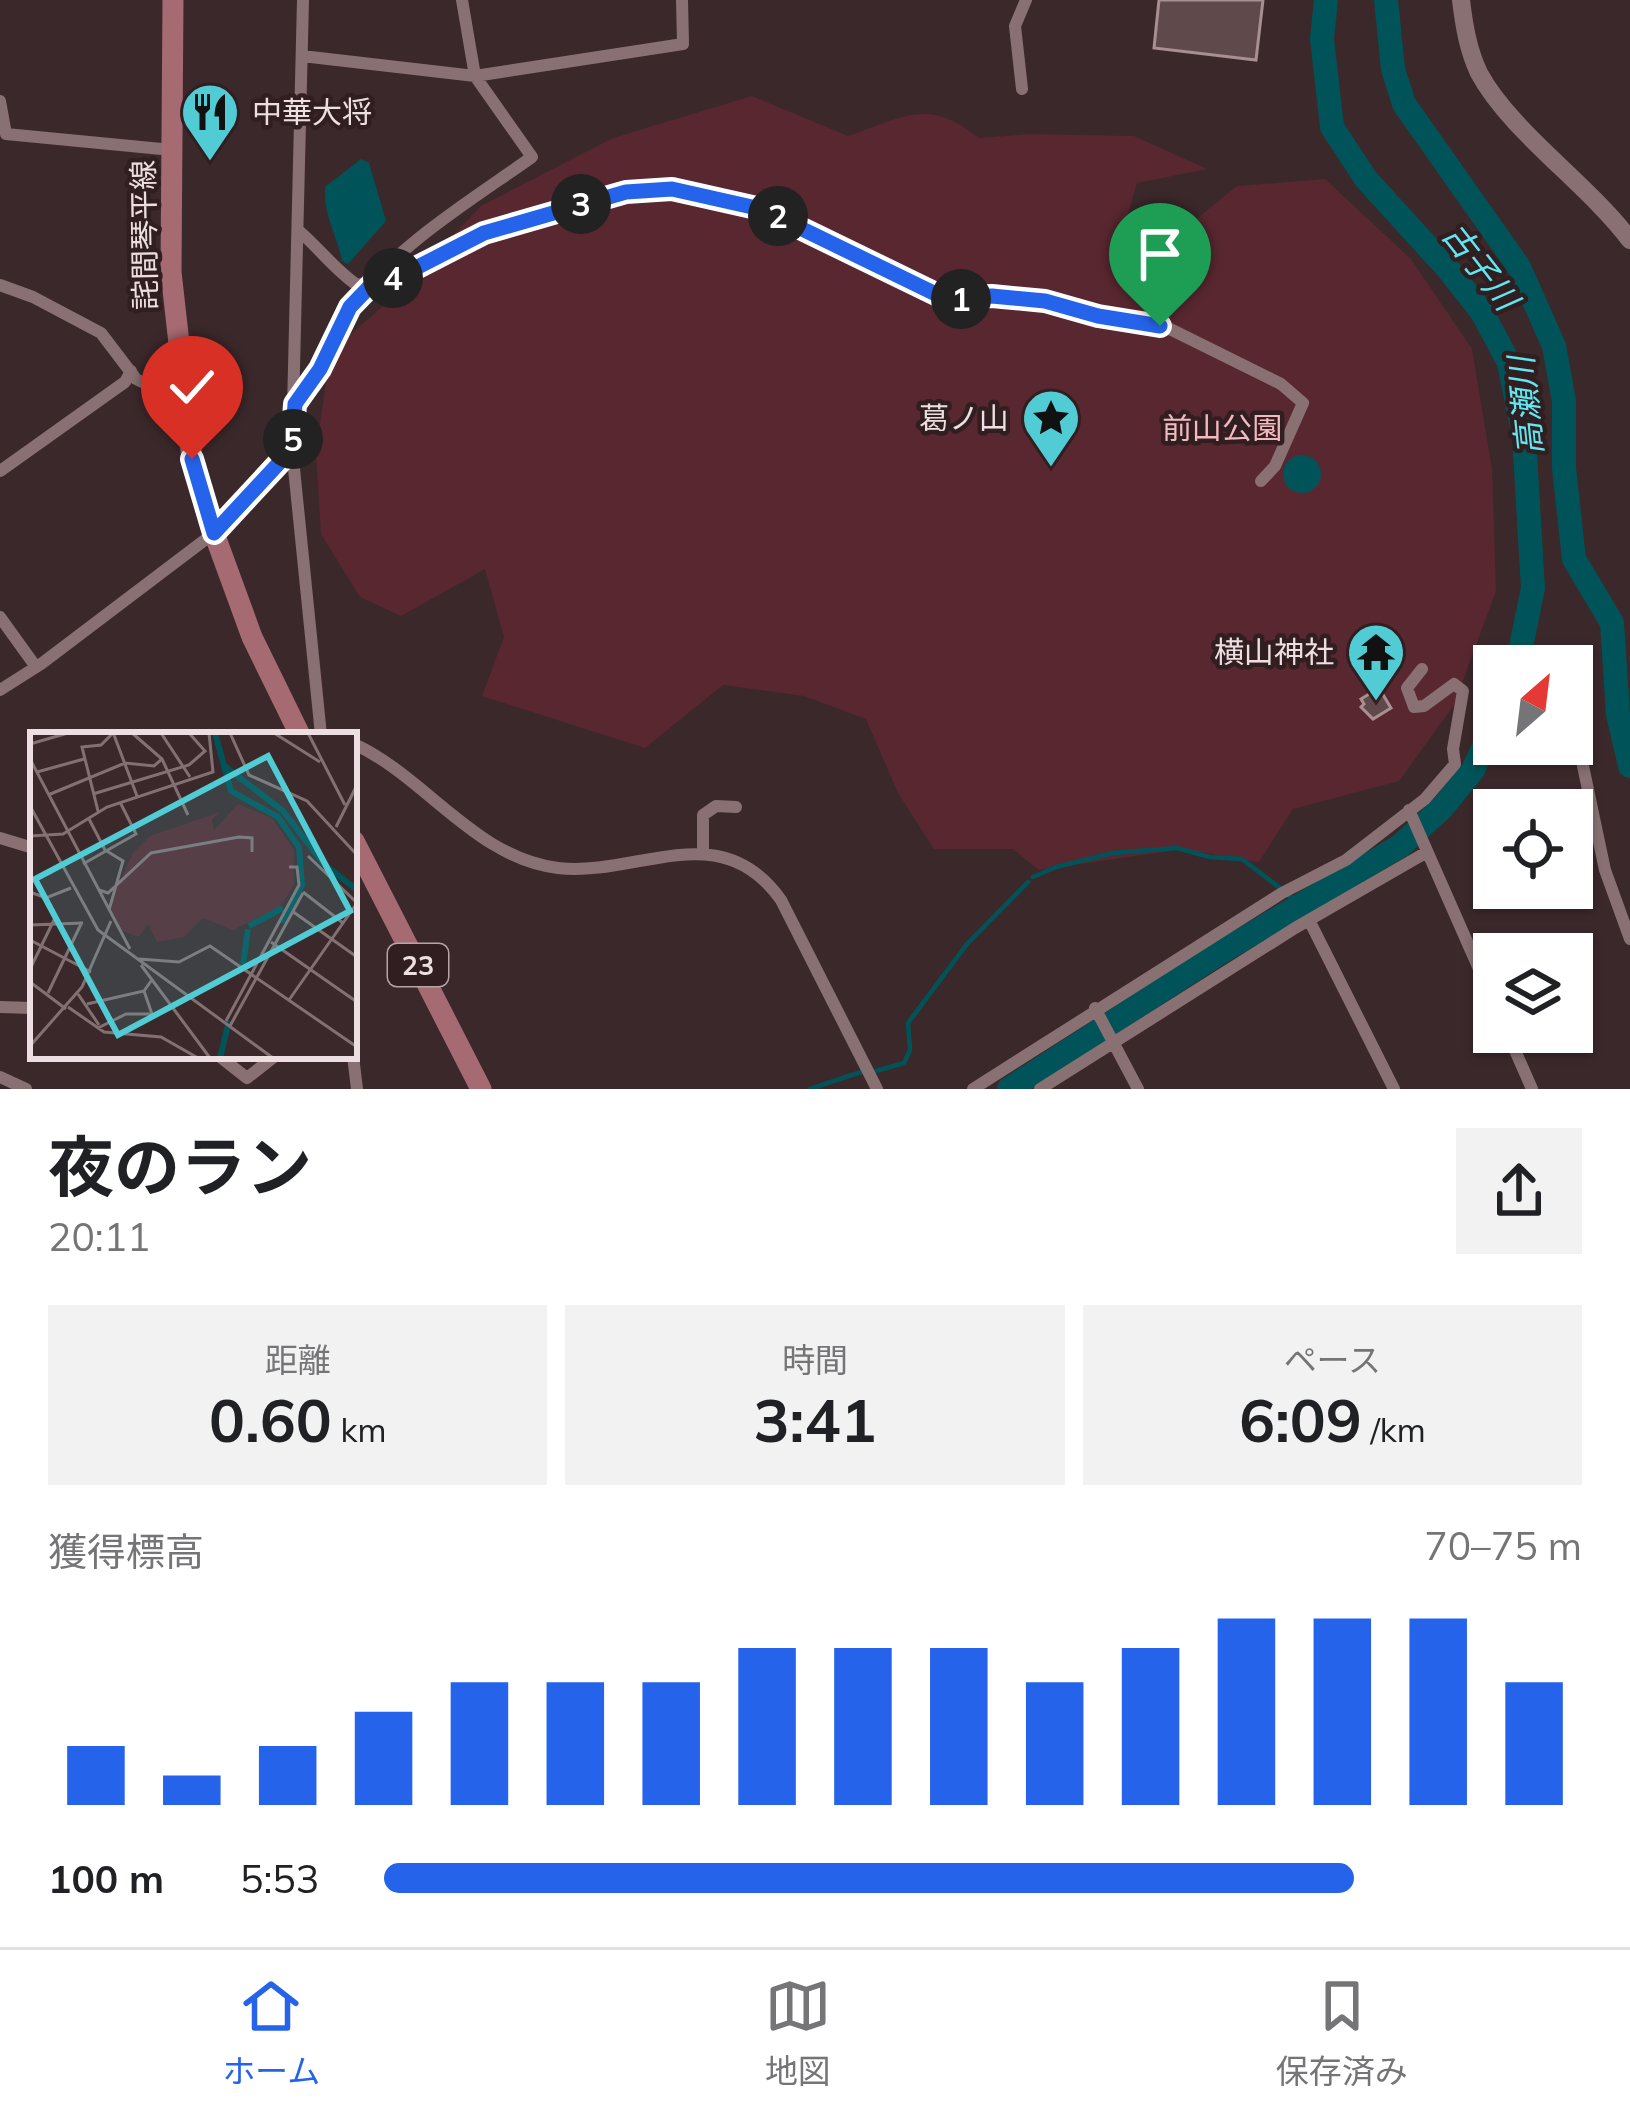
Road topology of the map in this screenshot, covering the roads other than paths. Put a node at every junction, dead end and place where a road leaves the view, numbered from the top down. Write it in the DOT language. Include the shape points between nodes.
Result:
graph roads {
  1 [pos="173,0"];
  2 [pos="303,0"];
  3 [pos="462,0"];
  4 [pos="682,0"];
  5 [pos="1026,0"];
  6 [pos="1461,0"];
  7 [pos="302,56"];
  8 [pos="475,76"];
  9 [pos="1022,89"];
  10 [pos="0,101"];
  11 [pos="172,150"];
  12 [pos="298,231"];
  13 [pos="1630,240"];
  14 [pos="375,281"];
  15 [pos="0,285"];
  16 [pos="131,371"];
  17 [pos="184,403"];
  18 [pos="295,404"];
  19 [pos="292,449"];
  20 [pos="0,471"];
  21 [pos="1261,481"];
  22 [pos="214,533"];
  23 [pos="0,617"];
  24 [pos="36,668"];
  25 [pos="1422,669"];
  26 [pos="0,690"];
  27 [pos="299,732"];
  28 [pos="321,732"];
  29 [pos="357,746"];
  30 [pos="1583,765"];
  31 [pos="736,807"];
  32 [pos="1409,810"];
  33 [pos="0,838"];
  34 [pos="30,847"];
  35 [pos="357,847"];
  36 [pos="1426,850"];
  37 [pos="703,853"];
  38 [pos="1309,920"];
  39 [pos="1630,939"];
  40 [pos="1473,956"];
  41 [pos="0,1007"];
  42 [pos="30,1008"];
  43 [pos="1095,1008"];
  44 [pos="1113,1041"];
  45 [pos="1516,1053"];
  46 [pos="222,1059"];
  47 [pos="271,1059"];
  48 [pos="353,1059"];
  49 [pos="0,1077"];
  50 [pos="26,1089"];
  51 [pos="357,1089"];
  52 [pos="482,1089"];
  53 [pos="877,1089"];
  54 [pos="973,1089"];
  55 [pos="1040,1089"];
  56 [pos="1138,1089"];
  57 [pos="1394,1089"];
  58 [pos="1532,1089"];
  1 -- 11 [label="main road, 詫間琴平線"];
  2 -- 7 [label="street"];
  3 -- 8 [label="street"];
  4 -- 8 [label="street" via="683,44"];
  5 -- 9 [label="street" via="1015,26"];
  6 -- 13 [label="main road" via="1480,75"];
  7 -- 8 [label="street"];
  7 -- 12 [label="street"];
  8 -- 14 [label="street" via="532,157"];
  10 -- 11 [label="street" via="6,134"];
  11 -- 17 [label="main road, 詫間琴平線" via="171,272"];
  12 -- 14 [label="street" via="357,285"];
  12 -- 18 [label="street"];
  14 -- 18 [label="street" via="350,307"];
  14 -- 21 [label="street" via="484,233 626,192 709,196 791,222 944,298 1021,298 1142,321 1236,360 1303,403"];
  15 -- 16 [label="street" via="101,333"];
  16 -- 17 [label="street"];
  16 -- 20 [label="street"];
  17 -- 22 [label="main road, 詫間琴平線"];
  18 -- 19 [label="street"];
  19 -- 22 [label="street"];
  19 -- 28 [label="street"];
  22 -- 24 [label="street"];
  22 -- 27 [label="main road, 詫間琴平線"];
  23 -- 24 [label="street"];
  24 -- 26 [label="street"];
  25 -- 32 [label="street" via="1407,688 1414,707 1454,684 1463,692 1455,764"];
  29 -- 37 [label="street" via="407,774 460,823 543,865"];
  30 -- 39 [label="street" via="1605,870"];
  31 -- 37 [label="street" via="703,815"];
  32 -- 36 [label="street"];
  32 -- 43 [label="street" via="1346,860"];
  33 -- 34 [label="street"];
  35 -- 52 [label="main road, 23"];
  36 -- 38 [label="street"];
  36 -- 40 [label="street"];
  37 -- 53 [label="street" via="752,868 770,885"];
  38 -- 44 [label="street"];
  38 -- 57 [label="street"];
  41 -- 42 [label="street"];
  43 -- 44 [label="street"];
  43 -- 54 [label="street"];
  44 -- 55 [label="street"];
  44 -- 56 [label="street"];
  45 -- 58 [label="street"];
  46 -- 47 [label="street" via="247,1078"];
  48 -- 51 [label="street"];
  49 -- 50 [label="street"];
}
